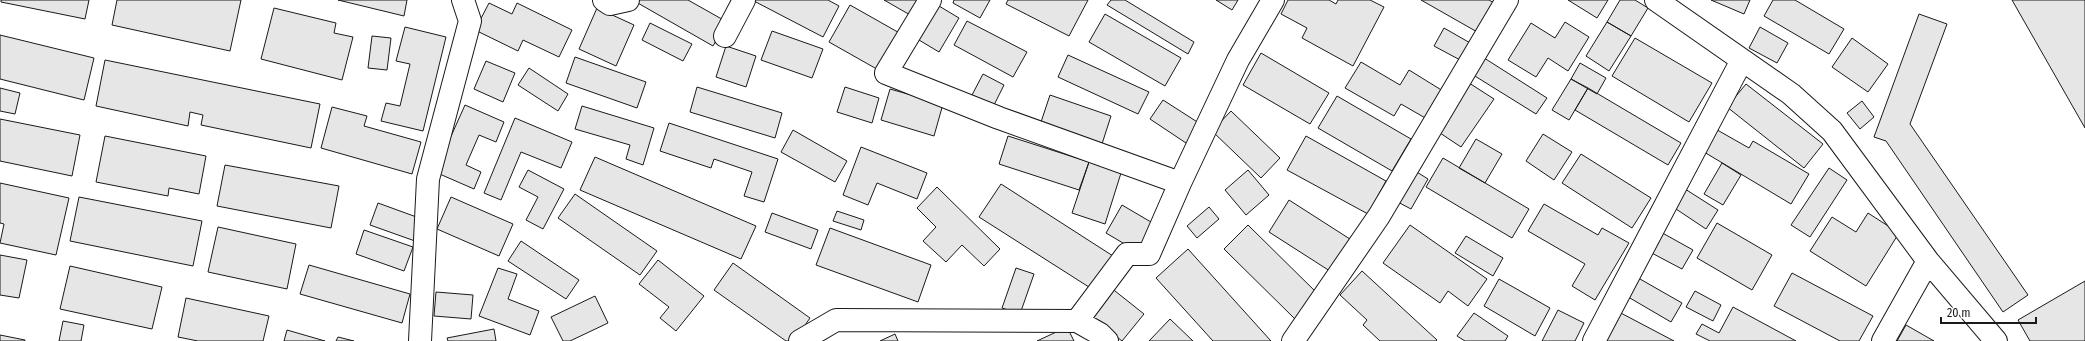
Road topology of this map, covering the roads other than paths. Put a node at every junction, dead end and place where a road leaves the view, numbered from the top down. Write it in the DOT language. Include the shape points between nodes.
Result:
graph roads {
  1 [pos="464,0"];
  2 [pos="604,0"];
  3 [pos="628,0"];
  4 [pos="744,0"];
  5 [pos="930,0"];
  6 [pos="1273,0"];
  7 [pos="1507,0"];
  8 [pos="1656,0"];
  9 [pos="724,36"];
  10 [pos="1742,60"];
  11 [pos="1180,183"];
  12 [pos="1928,261"];
  13 [pos="1077,321"];
  14 [pos="420,341"];
  15 [pos="800,341"];
  16 [pos="1107,341"];
  17 [pos="1292,341"];
  18 [pos="1594,341"];
  19 [pos="1883,341"];
  20 [pos="1996,341"];
  1 -- 14 [label="street" via="470,20 428,179"];
  2 -- 3 [label="street" via="610,4"];
  4 -- 9 [label="street"];
  5 -- 11 [label="street" via="886,73 999,118"];
  6 -- 11 [label="street" via="1238,60"];
  7 -- 17 [label="street" via="1379,216"];
  8 -- 10 [label="street"];
  10 -- 12 [label="street" via="1791,94 1832,131"];
  10 -- 18 [label="street"];
  11 -- 13 [label="street" via="1149,254 1127,254"];
  12 -- 19 [label="street"];
  12 -- 20 [label="street"];
  13 -- 15 [label="street" via="836,320"];
  13 -- 16 [label="street"];
}
